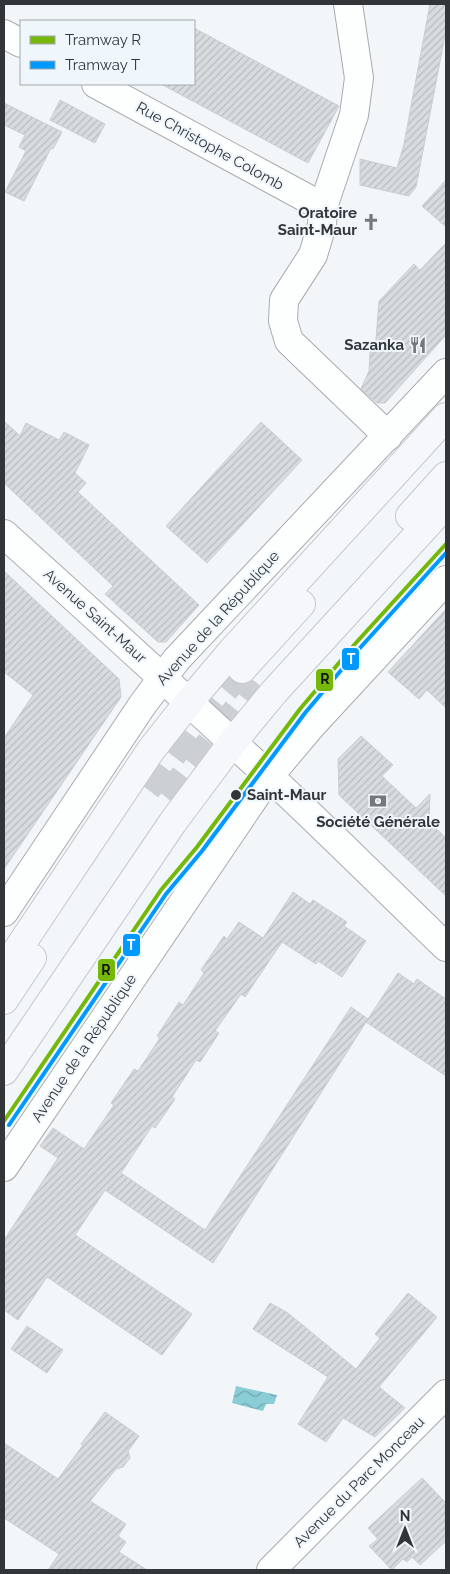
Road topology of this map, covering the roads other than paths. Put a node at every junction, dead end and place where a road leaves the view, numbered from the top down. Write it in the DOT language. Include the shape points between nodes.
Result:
graph roads {
  1 [pos="348,4"];
  2 [pos="4,34"];
  3 [pos="20,42"];
  4 [pos="98,85"];
  5 [pos="323,207"];
  6 [pos="446,373"];
  7 [pos="446,417"];
  8 [pos="388,436"];
  9 [pos="446,443"];
  10 [pos="446,476"];
  11 [pos="446,504"];
  12 [pos="4,534"];
  13 [pos="446,580"];
  14 [pos="162,677"];
  15 [pos="188,703"];
  16 [pos="232,743"];
  17 [pos="269,776"];
  18 [pos="4,912"];
  19 [pos="446,947"];
  20 [pos="4,970"];
  21 [pos="4,1000"];
  22 [pos="4,1039"];
  23 [pos="4,1070"];
  24 [pos="4,1167"];
  25 [pos="442,1408"];
  26 [pos="271,1570"];
  1 -- 5 [label="street" via="359,78 354,114"];
  2 -- 3 [label="street"];
  4 -- 5 [label="street, Rue Christophe Colomb"];
  5 -- 8 [label="street" via="322,225 313,254 284,300 282,321 289,341"];
  6 -- 8 [label="street, Avenue de la République"];
  7 -- 15 [label="main road"];
  8 -- 14 [label="street, Avenue de la République"];
  9 -- 10 [label="main road" via="328,573 250,677"];
  11 -- 16 [label="main road"];
  12 -- 14 [label="street, Avenue Saint-Maur"];
  13 -- 17 [label="street, Avenue de la République"];
  14 -- 15 [label="street, Avenue Saint-Maur"];
  14 -- 18 [label="street, Avenue de la République"];
  15 -- 16 [label="street, Avenue Saint-Maur"];
  15 -- 20 [label="main road" via="151,750"];
  16 -- 17 [label="street, Avenue Saint-Maur"];
  16 -- 23 [label="main road" via="173,822"];
  17 -- 19 [label="street, Avenue Saint-Maur"];
  17 -- 24 [label="street, Avenue de la République"];
  21 -- 22 [label="main road" via="157,794"];
  25 -- 26 [label="street, Avenue du Parc Monceau"];
}
